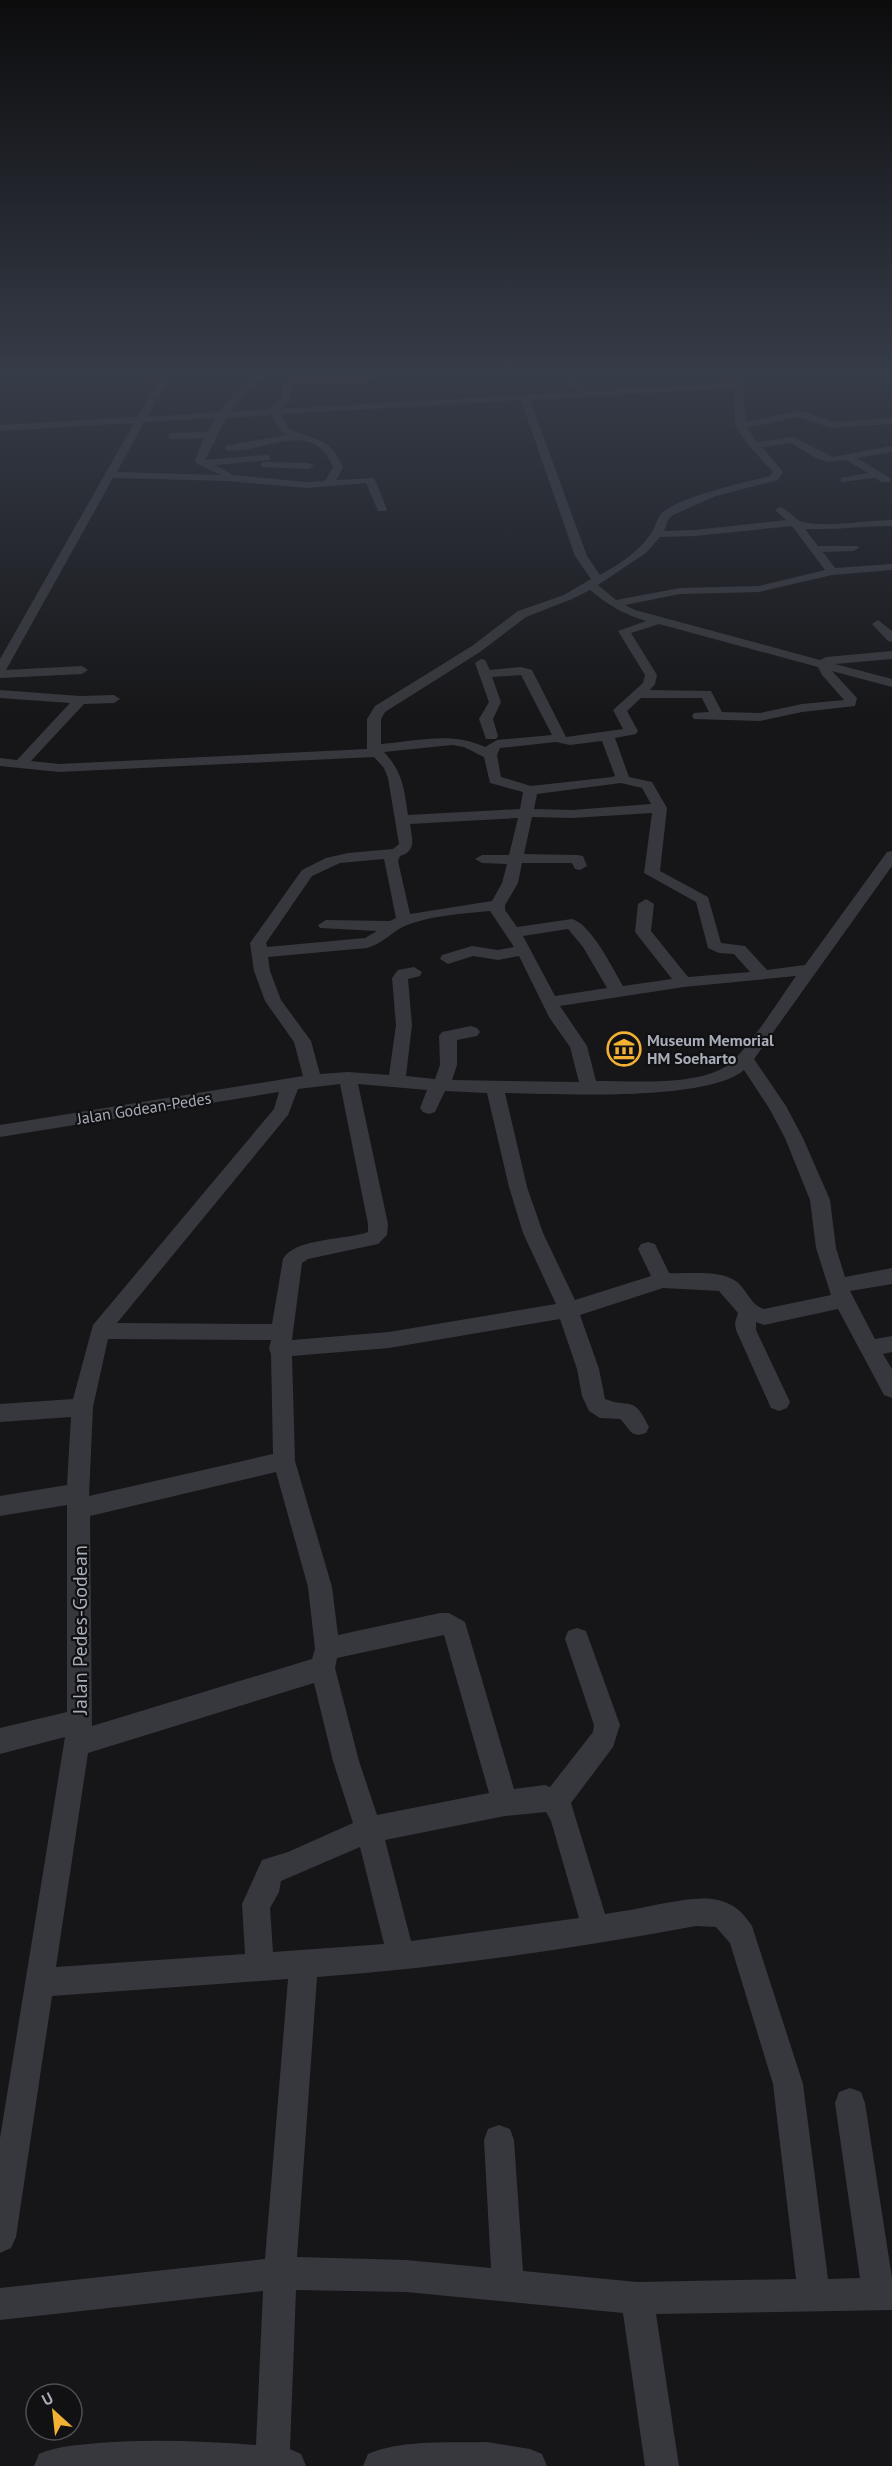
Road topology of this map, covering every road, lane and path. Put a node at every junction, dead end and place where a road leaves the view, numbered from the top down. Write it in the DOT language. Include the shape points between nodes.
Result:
graph roads {
  1 [pos="104,487"];
  2 [pos="294,487"];
  3 [pos="312,487"];
  4 [pos="373,487"];
  5 [pos="556,487"];
  6 [pos="739,487"];
  7 [pos="382,509"];
  8 [pos="791,519"];
  9 [pos="892,523"];
  10 [pos="657,534"];
  11 [pos="853,548"];
  12 [pos="817,549"];
  13 [pos="892,567"];
  14 [pos="832,572"];
  15 [pos="595,583"];
  16 [pos="614,604"];
  17 [pos="661,620"];
  18 [pos="878,624"];
  19 [pos="892,638"];
  20 [pos="5,649"];
  21 [pos="476,650"];
  22 [pos="892,655"];
  23 [pos="820,664"];
  24 [pos="81,670"];
  25 [pos="0,672"];
  26 [pos="486,674"];
  27 [pos="892,683"];
  28 [pos="0,694"];
  29 [pos="637,694"];
  30 [pos="114,699"];
  31 [pos="80,700"];
  32 [pos="699,716"];
  33 [pos="718,717"];
  34 [pos="490,736"];
  35 [pos="607,736"];
  36 [pos="559,738"];
  37 [pos="374,751"];
  38 [pos="490,755"];
  39 [pos="0,762"];
  40 [pos="20,765"];
  41 [pos="620,779"];
  42 [pos="531,790"];
  43 [pos="660,808"];
  44 [pos="526,813"];
  45 [pos="401,820"];
  46 [pos="393,854"];
  47 [pos="892,855"];
  48 [pos="483,859"];
  49 [pos="515,859"];
  50 [pos="580,866"];
  51 [pos="646,904"];
  52 [pos="497,905"];
  53 [pos="398,923"];
  54 [pos="326,925"];
  55 [pos="511,933"];
  56 [pos="524,950"];
  57 [pos="258,953"];
  58 [pos="448,959"];
  59 [pos="809,969"];
  60 [pos="414,972"];
  61 [pos="763,976"];
  62 [pos="684,982"];
  63 [pos="618,992"];
  64 [pos="550,1002"];
  65 [pos="471,1032"];
  66 [pos="744,1058"];
  67 [pos="312,1078"];
  68 [pos="348,1078"];
  69 [pos="398,1081"];
  70 [pos="288,1085"];
  71 [pos="440,1085"];
  72 [pos="495,1087"];
  73 [pos="589,1087"];
  74 [pos="429,1108"];
  75 [pos="0,1131"];
  76 [pos="648,1249"];
  77 [pos="892,1276"];
  78 [pos="663,1280"];
  79 [pos="840,1293"];
  80 [pos="569,1310"];
  81 [pos="749,1312"];
  82 [pos="100,1331"];
  83 [pos="280,1341"];
  84 [pos="892,1344"];
  85 [pos="871,1348"];
  86 [pos="892,1389"];
  87 [pos="779,1402"];
  88 [pos="82,1407"];
  89 [pos="0,1413"];
  90 [pos="638,1427"];
  91 [pos="284,1461"];
  92 [pos="79,1501"];
  93 [pos="0,1506"];
  94 [pos="577,1639"];
  95 [pos="325,1658"];
  96 [pos="79,1732"];
  97 [pos="0,1741"];
  98 [pos="555,1802"];
  99 [pos="505,1803"];
  100 [pos="369,1830"];
  101 [pos="597,1930"];
  102 [pos="401,1957"];
  103 [pos="304,1962"];
  104 [pos="260,1965"];
  105 [pos="40,1982"];
  106 [pos="850,2103"];
  107 [pos="8,2126"];
  108 [pos="499,2140"];
  109 [pos="0,2237"];
  110 [pos="280,2273"];
  111 [pos="508,2286"];
  112 [pos="885,2294"];
  113 [pos="814,2296"];
  114 [pos="637,2298"];
  115 [pos="0,2304"];
  116 [pos="281,2465"];
  117 [pos="51,2466"];
  118 [pos="380,2466"];
  119 [pos="530,2466"];
  120 [pos="662,2466"];
  1 -- 20 [label="street"];
  2 -- 3 [label="street"];
  4 -- 7 [label="street"];
  5 -- 15 [label="street"];
  6 -- 10 [label="street" via="676,509 664,518"];
  8 -- 9 [label="street" via="837,527"];
  8 -- 10 [label="street" via="695,533"];
  8 -- 12 [label="street"];
  10 -- 15 [label="street" via="642,551"];
  11 -- 12 [label="street"];
  12 -- 14 [label="street"];
  13 -- 14 [label="street"];
  14 -- 16 [label="street" via="759,589 680,591"];
  15 -- 16 [label="street"];
  15 -- 21 [label="street" via="522,614"];
  16 -- 17 [label="street" via="631,613"];
  17 -- 23 [label="street"];
  17 -- 29 [label="street" via="624,631 651,675 649,684"];
  18 -- 19 [label="street"];
  20 -- 25 [label="street"];
  21 -- 26 [label="street"];
  21 -- 37 [label="street" via="380,709 375,719"];
  22 -- 23 [label="street"];
  23 -- 27 [label="street"];
  23 -- 33 [label="street" via="851,699 850,703 760,717"];
  24 -- 25 [label="street"];
  26 -- 34 [label="street" via="495,702 486,719"];
  26 -- 36 [label="street" via="528,673"];
  28 -- 31 [label="street"];
  29 -- 33 [label="street" via="706,694"];
  29 -- 35 [label="street" via="620,710 631,731"];
  30 -- 31 [label="street"];
  31 -- 40 [label="street"];
  32 -- 33 [label="street"];
  35 -- 36 [label="street" via="570,741"];
  35 -- 41 [label="street" via="618,762"];
  36 -- 38 [label="street" via="497,744"];
  37 -- 38 [label="street" via="452,741"];
  37 -- 40 [label="street" via="59,768"];
  37 -- 45 [label="street" via="395,778"];
  38 -- 42 [label="street" via="495,780"];
  39 -- 40 [label="street"];
  41 -- 42 [label="street"];
  41 -- 43 [label="street" via="650,787"];
  42 -- 44 [label="street"];
  43 -- 44 [label="street"];
  43 -- 61 [label="street" via="652,873 701,897 714,945 739,949"];
  44 -- 45 [label="street"];
  44 -- 49 [label="street"];
  45 -- 46 [label="street" via="406,844"];
  46 -- 53 [label="street"];
  46 -- 57 [label="street" via="318,864 307,873 263,934"];
  47 -- 59 [label="street, Jalan Godean-Pedes"];
  48 -- 49 [label="street"];
  49 -- 50 [label="street" via="579,859"];
  49 -- 52 [label="street" via="510,883"];
  51 -- 62 [label="street" via="643,932"];
  52 -- 53 [label="street"];
  52 -- 55 [label="street"];
  53 -- 54 [label="street"];
  53 -- 57 [label="street" via="367,943"];
  55 -- 56 [label="street"];
  55 -- 63 [label="street" via="572,924 590,945"];
  56 -- 58 [label="street" via="498,955 472,951"];
  56 -- 64 [label="street"];
  57 -- 67 [label="street" via="273,1000 302,1041"];
  59 -- 61 [label="street"];
  59 -- 66 [label="street, Jalan Godean-Pedes"];
  60 -- 69 [label="street" via="399,978 404,1025"];
  61 -- 62 [label="street"];
  62 -- 63 [label="street"];
  63 -- 64 [label="street"];
  64 -- 73 [label="street" via="578,1046"];
  65 -- 71 [label="street" via="448,1036 450,1059"];
  66 -- 73 [label="street, Jalan Godean-Pedes" via="733,1070 700,1082"];
  66 -- 79 [label="street" via="777,1106 820,1200 826,1248"];
  67 -- 68 [label="street, Jalan Godean-Pedes"];
  67 -- 70 [label="street, Jalan Godean-Pedes"];
  68 -- 69 [label="street, Jalan Godean-Pedes"];
  68 -- 83 [label="street" via="377,1235 303,1253 293,1259"];
  69 -- 71 [label="street, Jalan Godean-Pedes"];
  70 -- 75 [label="street, Jalan Godean-Pedes"];
  70 -- 82 [label="street, Jalan Pedes-Godean" via="282,1111"];
  71 -- 72 [label="street, Jalan Godean-Pedes"];
  71 -- 74 [label="street" via="429,1098"];
  72 -- 73 [label="street, Jalan Godean-Pedes"];
  72 -- 80 [label="street" via="532,1233"];
  76 -- 78 [label="street"];
  77 -- 79 [label="street"];
  78 -- 80 [label="street"];
  78 -- 81 [label="street" via="728,1286"];
  79 -- 81 [label="street" via="764,1317"];
  79 -- 85 [label="street"];
  80 -- 83 [label="street" via="389,1340"];
  80 -- 90 [label="street" via="569,1323 588,1370 596,1404 600,1409 627,1410"];
  81 -- 87 [label="street" via="746,1330"];
  82 -- 83 [label="street"];
  82 -- 88 [label="street, Jalan Pedes-Godean"];
  83 -- 91 [label="street"];
  84 -- 85 [label="street"];
  85 -- 86 [label="street"];
  88 -- 89 [label="street"];
  88 -- 92 [label="street, Jalan Pedes-Godean"];
  91 -- 92 [label="street"];
  91 -- 95 [label="street" via="320,1587"];
  92 -- 93 [label="street"];
  92 -- 96 [label="street, Jalan Pedes-Godean"];
  94 -- 98 [label="street" via="607,1725 604,1738"];
  95 -- 96 [label="street"];
  95 -- 99 [label="street" via="440,1624 456,1630"];
  95 -- 100 [label="street" via="346,1761"];
  96 -- 97 [label="street"];
  96 -- 105 [label="street, Jalan Pedes-Godean"];
  98 -- 99 [label="street" via="545,1798"];
  98 -- 101 [label="street" via="563,1816"];
  99 -- 100 [label="street"];
  100 -- 102 [label="street"];
  100 -- 104 [label="street" via="269,1873 267,1888 256,1909"];
  101 -- 102 [label="street"];
  101 -- 113 [label="street" via="712,1911 726,1915 735,1924 788,2084"];
  102 -- 103 [label="street"];
  103 -- 104 [label="street"];
  103 -- 110 [label="street"];
  104 -- 105 [label="street"];
  105 -- 107 [label="street, Jalan Pedes-Godean"];
  106 -- 112 [label="street"];
  107 -- 109 [label="street, Jalan Pedes-Godean"];
  108 -- 111 [label="street"];
  110 -- 111 [label="street" via="405,2276"];
  110 -- 115 [label="street"];
  110 -- 116 [label="street"];
  111 -- 114 [label="street"];
  112 -- 113 [label="street"];
  113 -- 114 [label="street"];
  114 -- 120 [label="street"];
  116 -- 117 [label="street" via="135,2457"];
  118 -- 119 [label="street" via="487,2459"];
}
